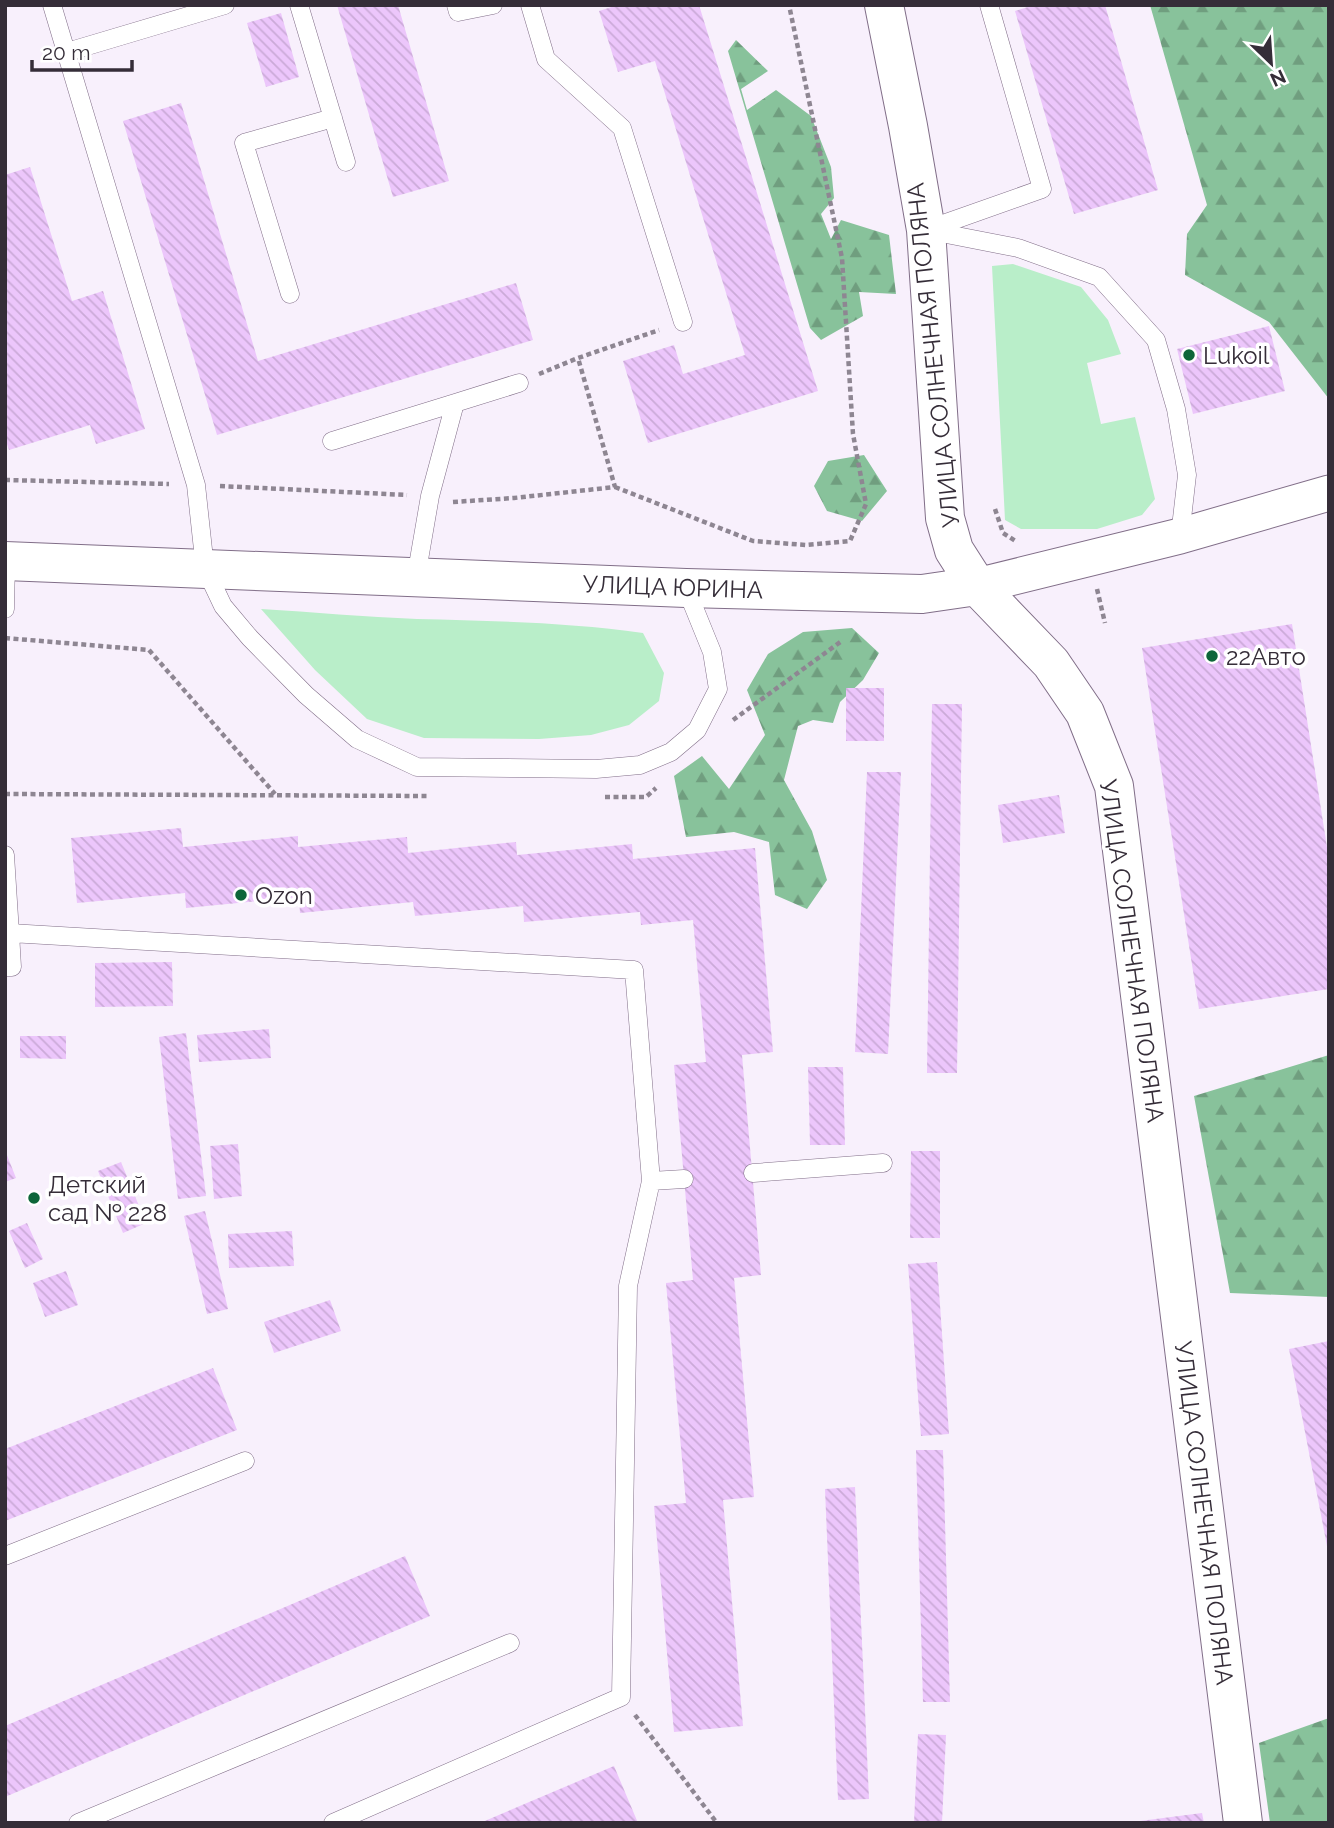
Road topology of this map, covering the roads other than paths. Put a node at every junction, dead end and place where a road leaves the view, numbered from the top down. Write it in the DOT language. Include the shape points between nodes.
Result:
graph roads {
  1 [pos="52,5"];
  2 [pos="225,5"];
  3 [pos="299,5"];
  4 [pos="456,5"];
  5 [pos="493,5"];
  6 [pos="530,5"];
  7 [pos="884,5"];
  8 [pos="989,5"];
  9 [pos="196,9"];
  10 [pos="66,52"];
  11 [pos="332,118"];
  12 [pos="346,162"];
  13 [pos="926,230"];
  14 [pos="290,294"];
  15 [pos="683,322"];
  16 [pos="519,383"];
  17 [pos="455,403"];
  18 [pos="332,441"];
  19 [pos="1329,493"];
  20 [pos="1180,536"];
  21 [pos="6,561"];
  22 [pos="205,568"];
  23 [pos="416,577"];
  24 [pos="977,586"];
  25 [pos="687,588"];
  26 [pos="5,609"];
  27 [pos="5,855"];
  28 [pos="10,933"];
  29 [pos="5,967"];
  30 [pos="883,1163"];
  31 [pos="753,1173"];
  32 [pos="684,1179"];
  33 [pos="651,1181"];
  34 [pos="245,1461"];
  35 [pos="5,1556"];
  36 [pos="510,1643"];
  37 [pos="78,1823"];
  38 [pos="332,1823"];
  39 [pos="1243,1823"];
  1 -- 10 [label="lane"];
  2 -- 9 [label="lane"];
  3 -- 11 [label="lane"];
  4 -- 5 [label="lane" via="458,12"];
  6 -- 15 [label="lane" via="546,59 622,128"];
  7 -- 13 [label="street, УЛИЦА СОЛНЕЧНАЯ ПОЛЯНА"];
  8 -- 13 [label="lane" via="1042,189"];
  9 -- 10 [label="lane"];
  10 -- 22 [label="lane" via="196,485"];
  11 -- 12 [label="lane"];
  11 -- 14 [label="lane" via="244,143"];
  13 -- 20 [label="lane" via="1018,248 1099,277 1156,340 1176,409 1187,474"];
  13 -- 24 [label="street, УЛИЦА СОЛНЕЧНАЯ ПОЛЯНА" via="945,517 954,550"];
  16 -- 17 [label="lane"];
  17 -- 18 [label="lane"];
  17 -- 23 [label="lane" via="430,496"];
  19 -- 20 [label="street, УЛИЦА ЮРИНА"];
  20 -- 24 [label="street, УЛИЦА ЮРИНА"];
  21 -- 22 [label="street, УЛИЦА ЮРИНА"];
  21 -- 26 [label="lane"];
  22 -- 23 [label="street, УЛИЦА ЮРИНА"];
  22 -- 25 [label="lane" via="223,606 306,695 357,739 417,767 596,769 640,765 671,752 697,730 718,689 712,652"];
  23 -- 25 [label="street, УЛИЦА ЮРИНА"];
  24 -- 25 [label="street, УЛИЦА ЮРИНА" via="922,594"];
  24 -- 39 [label="street, УЛИЦА СОЛНЕЧНАЯ ПОЛЯНА" via="1051,663 1085,713 1114,786"];
  27 -- 28 [label="lane"];
  28 -- 29 [label="lane" via="12,967"];
  28 -- 33 [label="lane" via="634,970"];
  30 -- 31 [label="lane"];
  32 -- 33 [label="lane"];
  33 -- 38 [label="lane" via="628,1286 621,1697"];
  34 -- 35 [label="lane"];
  36 -- 37 [label="lane"];
}
